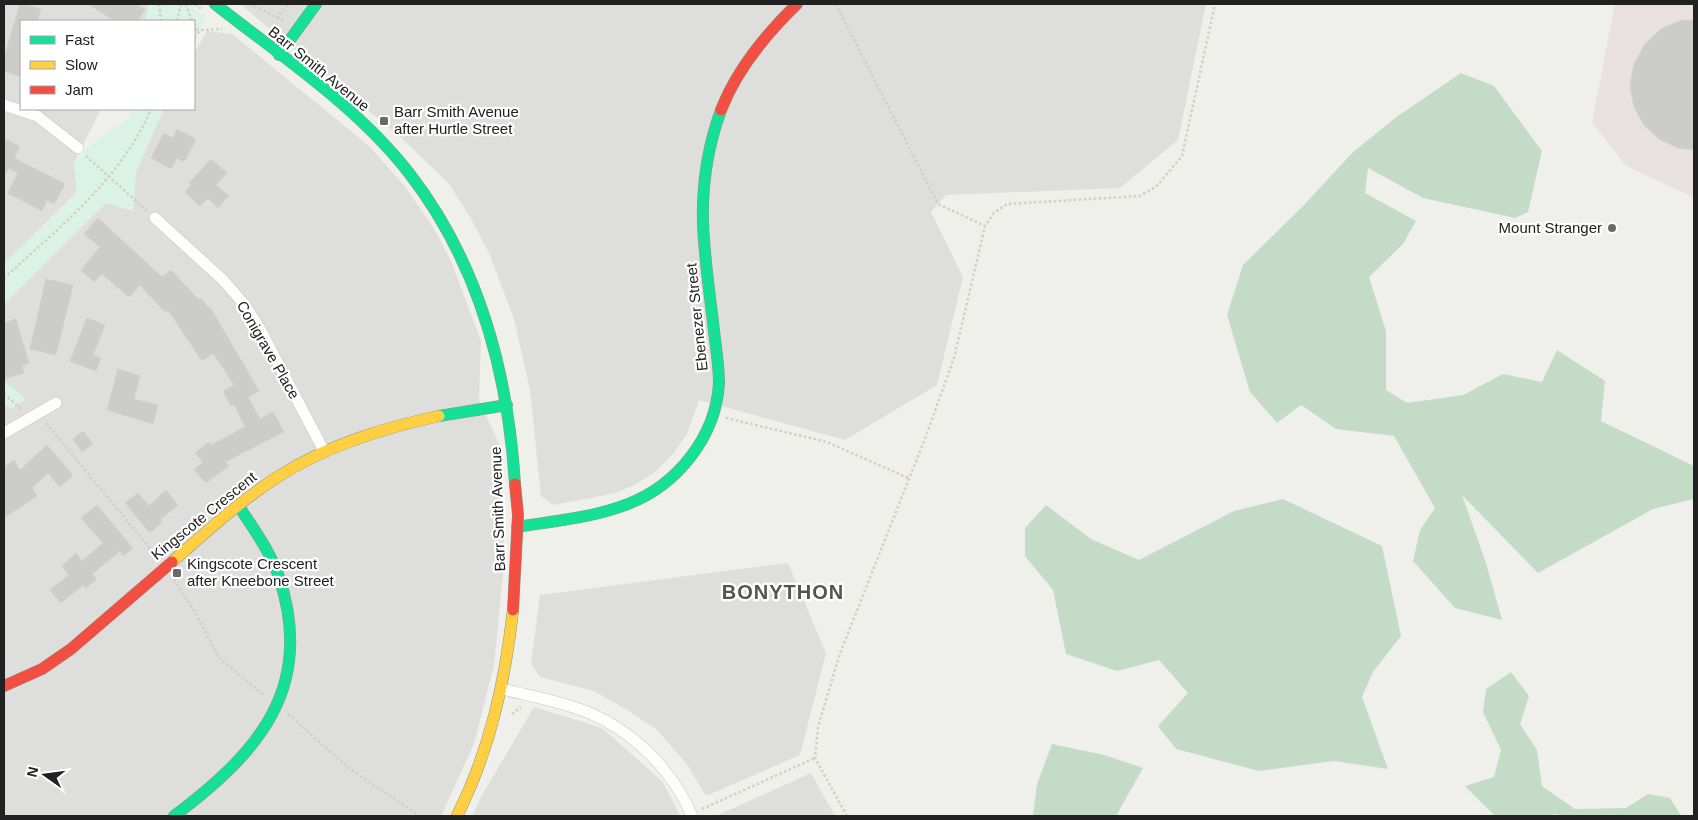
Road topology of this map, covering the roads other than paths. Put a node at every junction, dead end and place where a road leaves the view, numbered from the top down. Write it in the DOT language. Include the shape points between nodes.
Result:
graph roads {
  1 [pos="215,4"];
  2 [pos="316,4"];
  3 [pos="797,4"];
  4 [pos="279,55"];
  5 [pos="4,105"];
  6 [pos="78,148"];
  7 [pos="155,218"];
  8 [pos="56,403"];
  9 [pos="507,405"];
  10 [pos="4,433"];
  11 [pos="324,451"];
  12 [pos="238,505"];
  13 [pos="517,527"];
  14 [pos="4,686"];
  15 [pos="502,689"];
  16 [pos="692,815"];
  17 [pos="174,816"];
  18 [pos="457,816"];
  1 -- 4 [label="street, Barr Smith Avenue"];
  2 -- 4 [label="street"];
  3 -- 13 [label="street, Ebenezer Street" via="771,27 738,73 708,154 703,228 718,372 717,402 708,430 693,455 672,477 646,495 600,514"];
  4 -- 9 [label="street, Barr Smith Avenue" via="374,134 410,174 440,216 475,283 493,338"];
  5 -- 6 [label="street" via="37,116"];
  7 -- 11 [label="street, Conigrave Place" via="223,280 244,304"];
  8 -- 10 [label="street"];
  9 -- 11 [label="street, Kingscote Crescent" via="390,427"];
  9 -- 13 [label="street, Barr Smith Avenue" via="515,466"];
  11 -- 12 [label="street, Kingscote Crescent" via="279,476"];
  12 -- 14 [label="street, Kingscote Crescent" via="71,649 42,669"];
  12 -- 17 [label="street" via="264,545 284,592 291,641 288,674 263,733 243,759"];
  13 -- 15 [label="street, Barr Smith Avenue" via="515,609"];
  15 -- 16 [label="street" via="576,708 629,736 670,776"];
  15 -- 18 [label="street, Barr Smith Avenue" via="475,780"];
}
